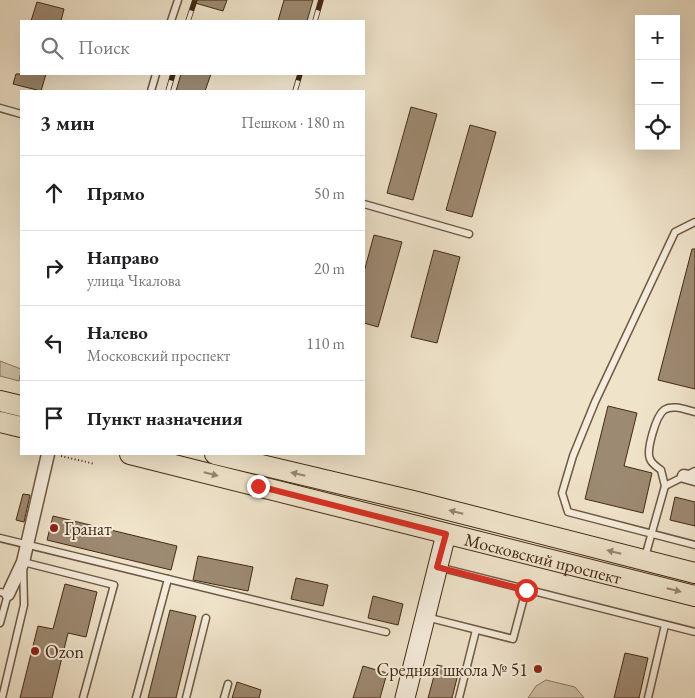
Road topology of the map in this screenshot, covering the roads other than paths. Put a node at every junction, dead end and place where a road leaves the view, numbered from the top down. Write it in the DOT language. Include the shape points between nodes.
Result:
graph roads {
  1 [pos="178,0"];
  2 [pos="171,20"];
  3 [pos="156,75"];
  4 [pos="151,90"];
  5 [pos="0,108"];
  6 [pos="20,114"];
  7 [pos="365,204"];
  8 [pos="695,222"];
  9 [pos="469,234"];
  10 [pos="0,401"];
  11 [pos="20,406"];
  12 [pos="695,412"];
  13 [pos="0,422"];
  14 [pos="20,427"];
  15 [pos="48,455"];
  16 [pos="134,455"];
  17 [pos="219,455"];
  18 [pos="691,475"];
  19 [pos="665,486"];
  20 [pos="446,534"];
  21 [pos="651,534"];
  22 [pos="0,538"];
  23 [pos="27,545"];
  24 [pos="695,545"];
  25 [pos="644,560"];
  26 [pos="23,562"];
  27 [pos="437,567"];
  28 [pos="695,573"];
  29 [pos="168,579"];
  30 [pos="640,582"];
  31 [pos="526,590"];
  32 [pos="4,593"];
  33 [pos="695,596"];
  34 [pos="425,616"];
  35 [pos="206,618"];
  36 [pos="0,623"];
  37 [pos="665,625"];
  38 [pos="476,630"];
  39 [pos="386,632"];
  40 [pos="695,632"];
  41 [pos="228,684"];
  42 [pos="2,698"];
  43 [pos="84,698"];
  44 [pos="136,698"];
  45 [pos="186,698"];
  46 [pos="224,698"];
  47 [pos="406,698"];
  48 [pos="459,698"];
  49 [pos="648,698"];
  1 -- 2 [label="lane"];
  3 -- 4 [label="lane"];
  5 -- 6 [label="lane"];
  7 -- 9 [label="lane"];
  8 -- 21 [label="lane" via="676,232 595,402 562,493 568,512"];
  10 -- 11 [label="main road"];
  12 -- 19 [label="lane" via="670,408 663,410 657,419 648,454 652,463 661,470"];
  13 -- 14 [label="main road"];
  15 -- 23 [label="street"];
  16 -- 20 [label="main road, Московский проспект, one-way"];
  25 -- 17 [label="main road, Московский проспект, one-way"];
  18 -- 19 [label="lane"];
  19 -- 21 [label="lane"];
  20 -- 27 [label="street"];
  20 -- 30 [label="main road, Московский проспект"];
  21 -- 24 [label="lane"];
  21 -- 25 [label="lane"];
  22 -- 23 [label="lane"];
  23 -- 26 [label="street"];
  23 -- 29 [label="lane"];
  25 -- 28 [label="main road, Московский проспект"];
  25 -- 30 [label="main road"];
  26 -- 32 [label="street"];
  26 -- 42 [label="lane" via="24,605"];
  26 -- 43 [label="lane" via="114,586"];
  27 -- 31 [label="lane"];
  27 -- 34 [label="street"];
  29 -- 39 [label="lane"];
  29 -- 44 [label="lane"];
  30 -- 33 [label="main road, Московский проспект, one-way"];
  31 -- 37 [label="lane"];
  31 -- 38 [label="lane" via="513,639"];
  32 -- 36 [label="lane"];
  34 -- 38 [label="lane"];
  34 -- 47 [label="street"];
  35 -- 45 [label="lane"];
  37 -- 40 [label="lane"];
  37 -- 49 [label="lane"];
  38 -- 48 [label="lane"];
  41 -- 46 [label="lane"];
}
